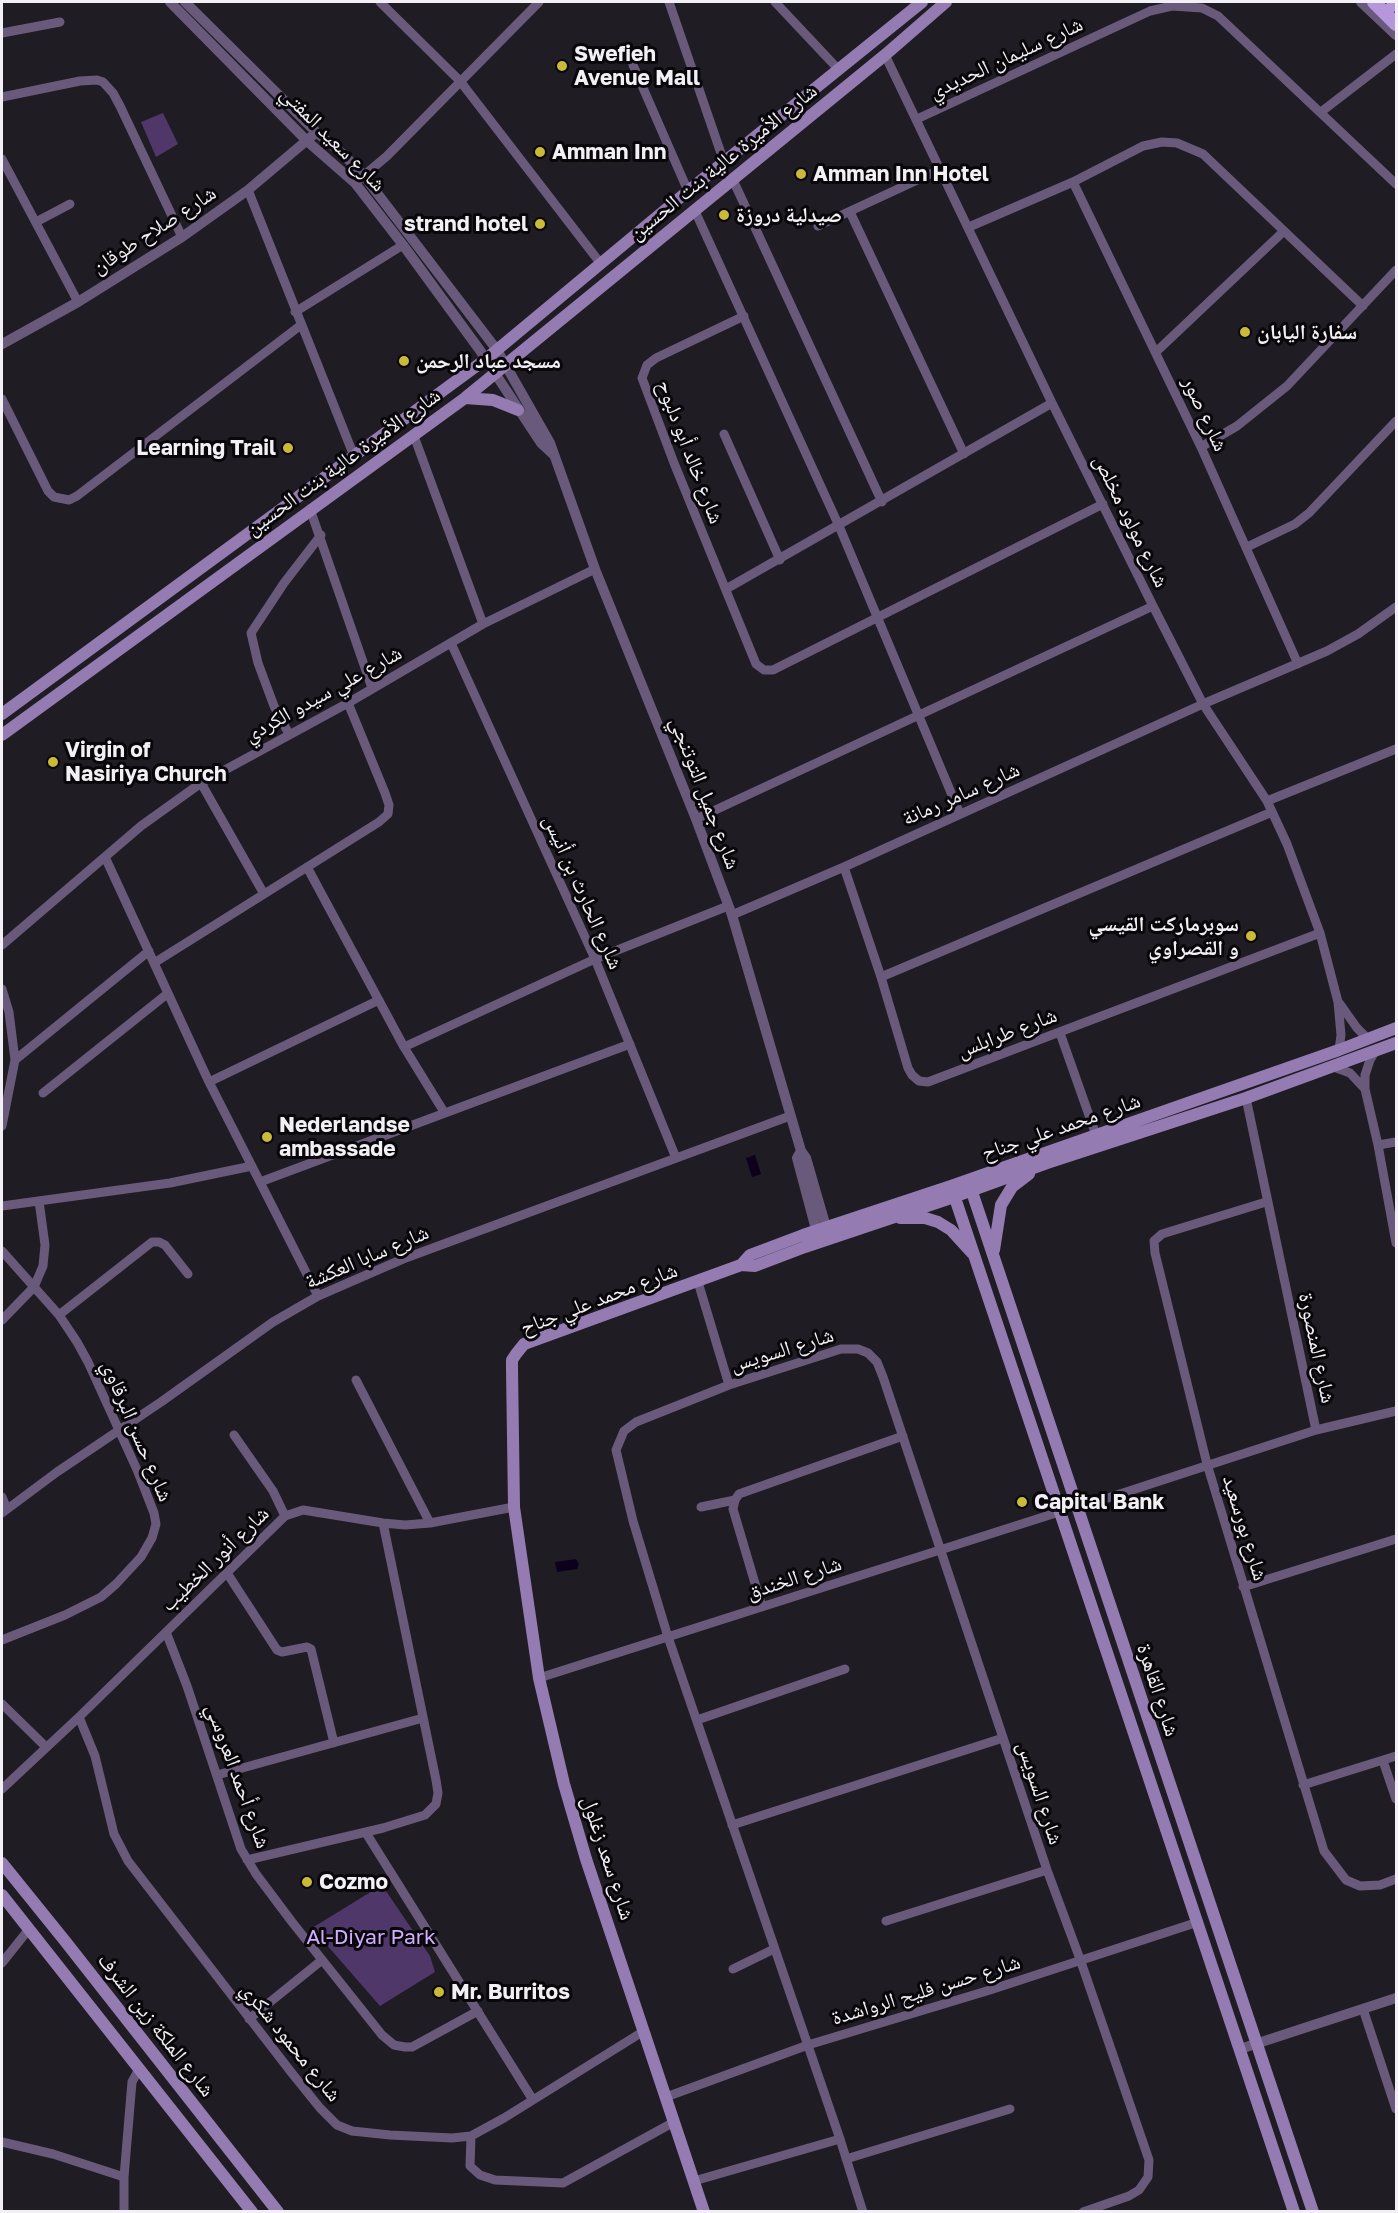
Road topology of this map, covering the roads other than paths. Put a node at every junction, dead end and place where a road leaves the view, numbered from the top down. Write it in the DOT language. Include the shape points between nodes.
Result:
graph roads {
  1 [pos="170,2"];
  2 [pos="185,2"];
  3 [pos="380,2"];
  4 [pos="669,2"];
  5 [pos="775,2"];
  6 [pos="922,2"];
  7 [pos="946,2"];
  8 [pos="1361,2"];
  9 [pos="1374,2"];
  10 [pos="1393,2"];
  11 [pos="534,3"];
  12 [pos="1396,5"];
  13 [pos="60,22"];
  14 [pos="1396,24"];
  15 [pos="2,33"];
  16 [pos="1396,36"];
  17 [pos="1396,54"];
  18 [pos="885,55"];
  19 [pos="633,65"];
  20 [pos="839,70"];
  21 [pos="460,81"];
  22 [pos="2,98"];
  23 [pos="1321,112"];
  24 [pos="917,119"];
  25 [pos="316,132"];
  26 [pos="307,141"];
  27 [pos="2,159"];
  28 [pos="724,162"];
  29 [pos="941,169"];
  30 [pos="360,180"];
  31 [pos="733,180"];
  32 [pos="1073,182"];
  33 [pos="1396,184"];
  34 [pos="248,190"];
  35 [pos="688,191"];
  36 [pos="70,204"];
  37 [pos="695,211"];
  38 [pos="850,212"];
  39 [pos="36,222"];
  40 [pos="818,226"];
  41 [pos="969,227"];
  42 [pos="1284,231"];
  43 [pos="182,237"];
  44 [pos="403,245"];
  45 [pos="601,264"];
  46 [pos="1396,270"];
  47 [pos="78,302"];
  48 [pos="1363,306"];
  49 [pos="295,312"];
  50 [pos="744,316"];
  51 [pos="301,325"];
  52 [pos="2,344"];
  53 [pos="497,350"];
  54 [pos="1156,352"];
  55 [pos="486,359"];
  56 [pos="507,365"];
  57 [pos="496,373"];
  58 [pos="465,398"];
  59 [pos="2,399"];
  60 [pos="1052,403"];
  61 [pos="518,410"];
  62 [pos="1396,421"];
  63 [pos="724,434"];
  64 [pos="414,436"];
  65 [pos="1201,447"];
  66 [pos="964,454"];
  67 [pos="554,455"];
  68 [pos="354,456"];
  69 [pos="882,502"];
  70 [pos="1103,504"];
  71 [pos="310,509"];
  72 [pos="839,526"];
  73 [pos="321,535"];
  74 [pos="1247,547"];
  75 [pos="780,560"];
  76 [pos="595,569"];
  77 [pos="726,589"];
  78 [pos="1153,606"];
  79 [pos="1396,607"];
  80 [pos="878,617"];
  81 [pos="483,624"];
  82 [pos="451,643"];
  83 [pos="1298,664"];
  84 [pos="372,688"];
  85 [pos="348,703"];
  86 [pos="1203,704"];
  87 [pos="2,714"];
  88 [pos="918,714"];
  89 [pos="2,735"];
  90 [pos="289,735"];
  91 [pos="1396,749"];
  92 [pos="201,783"];
  93 [pos="1267,801"];
  94 [pos="1272,812"];
  95 [pos="960,814"];
  96 [pos="696,819"];
  97 [pos="105,856"];
  98 [pos="307,867"];
  99 [pos="844,867"];
  100 [pos="264,894"];
  101 [pos="730,911"];
  102 [pos="1320,933"];
  103 [pos="2,945"];
  104 [pos="149,951"];
  105 [pos="595,959"];
  106 [pos="154,963"];
  107 [pos="881,976"];
  108 [pos="2,989"];
  109 [pos="167,994"];
  110 [pos="379,1000"];
  111 [pos="1338,1002"];
  112 [pos="1396,1028"];
  113 [pos="1060,1033"];
  114 [pos="1367,1038"];
  115 [pos="1396,1043"];
  116 [pos="630,1044"];
  117 [pos="404,1047"];
  118 [pos="1339,1050"];
  119 [pos="1376,1050"];
  120 [pos="15,1060"];
  121 [pos="1331,1066"];
  122 [pos="209,1082"];
  123 [pos="1365,1089"];
  124 [pos="43,1093"];
  125 [pos="1246,1098"];
  126 [pos="444,1112"];
  127 [pos="790,1116"];
  128 [pos="2,1126"];
  129 [pos="1096,1135"];
  130 [pos="1396,1142"];
  131 [pos="1378,1145"];
  132 [pos="676,1158"];
  133 [pos="1047,1162"];
  134 [pos="252,1166"];
  135 [pos="260,1182"];
  136 [pos="970,1185"];
  137 [pos="953,1191"];
  138 [pos="39,1201"];
  139 [pos="1266,1202"];
  140 [pos="2,1206"];
  141 [pos="893,1217"];
  142 [pos="823,1234"];
  143 [pos="1396,1243"];
  144 [pos="2,1251"];
  145 [pos="993,1253"];
  146 [pos="977,1259"];
  147 [pos="188,1274"];
  148 [pos="698,1282"];
  149 [pos="34,1287"];
  150 [pos="318,1296"];
  151 [pos="59,1316"];
  152 [pos="2,1320"];
  153 [pos="356,1380"];
  154 [pos="729,1385"];
  155 [pos="1396,1411"];
  156 [pos="118,1430"];
  157 [pos="1316,1430"];
  158 [pos="234,1435"];
  159 [pos="903,1436"];
  160 [pos="1207,1464"];
  161 [pos="2,1497"];
  162 [pos="735,1500"];
  163 [pos="514,1507"];
  164 [pos="701,1507"];
  165 [pos="1077,1508"];
  166 [pos="4,1511"];
  167 [pos="1059,1512"];
  168 [pos="285,1516"];
  169 [pos="430,1522"];
  170 [pos="383,1524"];
  171 [pos="1396,1539"];
  172 [pos="939,1551"];
  173 [pos="227,1573"];
  174 [pos="1244,1587"];
  175 [pos="762,1607"];
  176 [pos="166,1632"];
  177 [pos="668,1637"];
  178 [pos="2,1640"];
  179 [pos="845,1669"];
  180 [pos="539,1678"];
  181 [pos="2,1704"];
  182 [pos="79,1717"];
  183 [pos="423,1718"];
  184 [pos="697,1720"];
  185 [pos="1003,1738"];
  186 [pos="334,1743"];
  187 [pos="46,1747"];
  188 [pos="1396,1756"];
  189 [pos="1383,1761"];
  190 [pos="217,1775"];
  191 [pos="1303,1785"];
  192 [pos="2,1789"];
  193 [pos="1396,1799"];
  194 [pos="732,1826"];
  195 [pos="366,1833"];
  196 [pos="247,1860"];
  197 [pos="2,1863"];
  198 [pos="1047,1870"];
  199 [pos="1396,1879"];
  200 [pos="2,1895"];
  201 [pos="886,1921"];
  202 [pos="1198,1922"];
  203 [pos="29,1929"];
  204 [pos="774,1949"];
  205 [pos="1080,1959"];
  206 [pos="322,1960"];
  207 [pos="2,1963"];
  208 [pos="733,1969"];
  209 [pos="1396,1998"];
  210 [pos="1363,2009"];
  211 [pos="478,2011"];
  212 [pos="249,2019"];
  213 [pos="644,2031"];
  214 [pos="1256,2044"];
  215 [pos="808,2045"];
  216 [pos="1240,2049"];
  217 [pos="139,2069"];
  218 [pos="666,2097"];
  219 [pos="533,2100"];
  220 [pos="1010,2109"];
  221 [pos="1396,2109"];
  222 [pos="674,2122"];
  223 [pos="471,2136"];
  224 [pos="840,2139"];
  225 [pos="2,2142"];
  226 [pos="846,2159"];
  227 [pos="124,2177"];
  228 [pos="694,2181"];
  229 [pos="124,2211"];
  230 [pos="252,2211"];
  231 [pos="278,2211"];
  232 [pos="704,2211"];
  233 [pos="862,2211"];
  234 [pos="1083,2211"];
  235 [pos="1294,2211"];
  236 [pos="1312,2211"];
  1 -- 26 [label="street, شارع سعيد المفتي"];
  2 -- 25 [label="street, شارع سعيد المفتي"];
  3 -- 21 [label="street"];
  4 -- 28 [label="street"];
  5 -- 20 [label="street"];
  6 -- 20 [label="main road, شارع الأميرة عالية بنت الحسين"];
  7 -- 18 [label="main road, شارع الأميرة عالية بنت الحسين"];
  8 -- 16 [label="street"];
  9 -- 14 [label="main road"];
  10 -- 12 [label="main road"];
  11 -- 21 [label="street"];
  13 -- 15 [label="street"];
  17 -- 23 [label="street"];
  18 -- 24 [label="street, شارع مولود مخلص"];
  18 -- 31 [label="main road, شارع الأميرة عالية بنت الحسين"];
  19 -- 35 [label="street"];
  20 -- 28 [label="main road, شارع الأميرة عالية بنت الحسين"];
  21 -- 30 [label="street"];
  21 -- 45 [label="street"];
  22 -- 43 [label="street" via="80,81 103,82 120,106"];
  23 -- 24 [label="street, شارع سليمان الحديدي" via="1218,16 1202,8 1179,6 1150,11"];
  23 -- 33 [label="street, شارع سليمان الحديدي"];
  24 -- 29 [label="street, شارع مولود مخلص"];
  25 -- 26 [label="street, شارع صلاح طوقان"];
  25 -- 30 [label="street, شارع سعيد المفتي" via="344,155"];
  26 -- 30 [label="street, شارع سعيد المفتي"];
  26 -- 34 [label="street, شارع صلاح طوقان"];
  27 -- 39 [label="street"];
  28 -- 35 [label="main road, شارع الأميرة عالية بنت الحسين"];
  29 -- 38 [label="street"];
  29 -- 41 [label="street, شارع مولود مخلص"];
  30 -- 44 [label="street, شارع سعيد المفتي"];
  30 -- 53 [label="street, شارع سعيد المفتي"];
  31 -- 37 [label="main road, شارع الأميرة عالية بنت الحسين"];
  31 -- 69 [label="street"];
  32 -- 41 [label="street"];
  32 -- 42 [label="street" via="1143,146 1177,143 1203,154"];
  32 -- 54 [label="street, شارع صور"];
  34 -- 43 [label="street, شارع صلاح طوقان"];
  34 -- 49 [label="street"];
  35 -- 45 [label="main road, شارع الأميرة عالية بنت الحسين"];
  36 -- 39 [label="street"];
  37 -- 50 [label="street"];
  37 -- 56 [label="main road, شارع الأميرة عالية بنت الحسين"];
  38 -- 40 [label="street"];
  38 -- 66 [label="street"];
  39 -- 47 [label="street"];
  41 -- 60 [label="street, شارع مولود مخلص"];
  42 -- 48 [label="street"];
  42 -- 54 [label="street"];
  43 -- 47 [label="street, شارع صلاح طوقان"];
  44 -- 49 [label="street"];
  44 -- 55 [label="street, شارع سعيد المفتي"];
  45 -- 53 [label="main road, شارع الأميرة عالية بنت الحسين"];
  46 -- 48 [label="street"];
  47 -- 52 [label="street, شارع صلاح طوقان"];
  48 -- 65 [label="street" via="1271,400"];
  49 -- 51 [label="street"];
  50 -- 72 [label="street"];
  50 -- 77 [label="street, شارع خالد أبو دلبوح" via="656,358 647,365 642,378"];
  51 -- 59 [label="street" via="69,500 54,497 48,491"];
  51 -- 68 [label="street"];
  53 -- 55 [label="main road, شارع الأميرة عالية بنت الحسين"];
  53 -- 56 [label="street, شارع سعيد المفتي"];
  54 -- 65 [label="street, شارع صور"];
  55 -- 57 [label="street, شارع سعيد المفتي"];
  55 -- 68 [label="main road, شارع الأميرة عالية بنت الحسين"];
  56 -- 57 [label="main road, شارع الأميرة عالية بنت الحسين"];
  56 -- 67 [label="street, شارع جميل التوتنجي"];
  57 -- 58 [label="main road, شارع الأميرة عالية بنت الحسين"];
  57 -- 61 [label="street, شارع جميل التوتنجي"];
  58 -- 61 [label="main road" via="493,400"];
  58 -- 64 [label="main road, شارع الأميرة عالية بنت الحسين"];
  60 -- 66 [label="street"];
  60 -- 70 [label="street, شارع مولود مخلص"];
  61 -- 67 [label="street, شارع جميل التوتنجي"];
  62 -- 74 [label="street" via="1295,524"];
  63 -- 75 [label="street"];
  64 -- 71 [label="main road, شارع الأميرة عالية بنت الحسين"];
  64 -- 81 [label="street"];
  65 -- 74 [label="street, شارع صور"];
  66 -- 69 [label="street"];
  67 -- 76 [label="street, شارع جميل التوتنجي"];
  68 -- 87 [label="main road, شارع الأميرة عالية بنت الحسين"];
  69 -- 72 [label="street"];
  70 -- 78 [label="street, شارع مولود مخلص"];
  70 -- 80 [label="street, شارع خالد أبو دلبوح"];
  71 -- 73 [label="street"];
  71 -- 89 [label="main road, شارع الأميرة عالية بنت الحسين"];
  72 -- 75 [label="street"];
  72 -- 80 [label="street"];
  73 -- 84 [label="street"];
  73 -- 90 [label="street" via="251,633 274,706"];
  74 -- 83 [label="street, شارع صور"];
  75 -- 77 [label="street"];
  76 -- 81 [label="street, شارع علي سيدو الكردي"];
  76 -- 96 [label="street, شارع جميل التوتنجي"];
  77 -- 80 [label="street, شارع خالد أبو دلبوح" via="756,664 764,670 773,670"];
  78 -- 86 [label="street, شارع مولود مخلص"];
  78 -- 88 [label="street"];
  79 -- 83 [label="street, شارع سامر رمانة" via="1359,634"];
  80 -- 88 [label="street"];
  81 -- 82 [label="street, شارع علي سيدو الكردي"];
  82 -- 84 [label="street, شارع علي سيدو الكردي"];
  82 -- 105 [label="street, شارع الحارث بن أنيس"];
  83 -- 86 [label="street, شارع سامر رمانة"];
  84 -- 85 [label="street, شارع علي سيدو الكردي"];
  85 -- 90 [label="street, شارع علي سيدو الكردي"];
  85 -- 98 [label="street" via="385,793 388,814"];
  86 -- 93 [label="street, شارع مولود مخلص"];
  86 -- 95 [label="street, شارع سامر رمانة"];
  88 -- 95 [label="street"];
  88 -- 96 [label="street"];
  90 -- 92 [label="street, شارع علي سيدو الكردي"];
  91 -- 93 [label="street"];
  92 -- 97 [label="street, شارع علي سيدو الكردي"];
  92 -- 100 [label="street"];
  93 -- 94 [label="street, شارع مولود مخلص"];
  94 -- 102 [label="street, شارع مولود مخلص" via="1292,854"];
  94 -- 107 [label="street"];
  95 -- 99 [label="street, شارع سامر رمانة"];
  96 -- 101 [label="street, شارع جميل التوتنجي"];
  97 -- 103 [label="street, شارع علي سيدو الكردي"];
  97 -- 104 [label="street"];
  98 -- 100 [label="street"];
  98 -- 110 [label="street"];
  99 -- 101 [label="street, شارع سامر رمانة"];
  99 -- 107 [label="street, شارع طرابلس"];
  100 -- 106 [label="street"];
  101 -- 105 [label="street, شارع سامر رمانة"];
  101 -- 127 [label="street, شارع جميل التوتنجي"];
  102 -- 111 [label="street, شارع مولود مخلص"];
  102 -- 113 [label="street, شارع طرابلس"];
  104 -- 106 [label="street"];
  104 -- 120 [label="street"];
  105 -- 116 [label="street, شارع الحارث بن أنيس"];
  105 -- 117 [label="street, شارع سامر رمانة"];
  106 -- 109 [label="street"];
  107 -- 113 [label="street, شارع طرابلس" via="908,1068 919,1081 928,1082"];
  108 -- 120 [label="street"];
  109 -- 122 [label="street"];
  109 -- 124 [label="street"];
  110 -- 117 [label="street"];
  110 -- 122 [label="street"];
  111 -- 114 [label="street, شارع مولود مخلص"];
  111 -- 118 [label="street, شارع مولود مخلص"];
  112 -- 114 [label="main road, شارع محمد علي جناح"];
  113 -- 129 [label="street"];
  114 -- 118 [label="main road, شارع محمد علي جناح"];
  115 -- 119 [label="main road, شارع محمد علي جناح"];
  116 -- 126 [label="street"];
  116 -- 132 [label="street, شارع الحارث بن أنيس"];
  117 -- 126 [label="street"];
  118 -- 129 [label="main road, شارع محمد علي جناح"];
  119 -- 121 [label="main road, شارع محمد علي جناح"];
  119 -- 123 [label="street" via="1365,1075"];
  120 -- 128 [label="street"];
  121 -- 123 [label="street" via="1350,1073"];
  121 -- 125 [label="main road, شارع محمد علي جناح"];
  122 -- 134 [label="street"];
  123 -- 131 [label="street"];
  125 -- 133 [label="main road, شارع محمد علي جناح"];
  125 -- 139 [label="street, شارع المنصورة"];
  126 -- 135 [label="street"];
  127 -- 132 [label="street, شارع سابا العكشة"];
  127 -- 142 [label="street, شارع جميل التوتنجي" via="806,1158"];
  129 -- 136 [label="main road, شارع محمد علي جناح"];
  130 -- 131 [label="street"];
  131 -- 143 [label="street"];
  132 -- 150 [label="street, شارع سابا العكشة" via="403,1259"];
  133 -- 136 [label="main road, شارع محمد علي جناح"];
  133 -- 145 [label="main road" via="1021,1179 1005,1196"];
  134 -- 135 [label="street"];
  134 -- 138 [label="street" via="170,1183"];
  135 -- 150 [label="street"];
  136 -- 137 [label="main road, شارع محمد علي جناح"];
  136 -- 145 [label="main road, شارع القاهرة"];
  137 -- 141 [label="main road, شارع محمد علي جناح"];
  137 -- 142 [label="main road, شارع محمد علي جناح"];
  137 -- 146 [label="main road, شارع القاهرة"];
  138 -- 140 [label="street"];
  138 -- 149 [label="street" via="44,1256"];
  139 -- 157 [label="street, شارع المنصورة"];
  139 -- 160 [label="street, شارع بورسعيد" via="1162,1234 1154,1241"];
  141 -- 142 [label="main road, شارع محمد علي جناح"];
  141 -- 146 [label="main road" via="938,1222 951,1230"];
  142 -- 148 [label="main road, شارع محمد علي جناح" via="755,1266 741,1265"];
  144 -- 149 [label="street, شارع حسن البرقاوي"];
  145 -- 165 [label="main road, شارع القاهرة"];
  146 -- 167 [label="main road, شارع القاهرة"];
  147 -- 151 [label="street" via="165,1245 152,1242"];
  148 -- 154 [label="street"];
  148 -- 163 [label="main road, شارع محمد علي جناح" via="525,1344 516,1353 512,1360"];
  149 -- 151 [label="street, شارع حسن البرقاوي"];
  149 -- 152 [label="street"];
  150 -- 156 [label="street, شارع سابا العكشة" via="273,1322"];
  151 -- 156 [label="street, شارع حسن البرقاوي" via="88,1362"];
  153 -- 169 [label="street"];
  154 -- 159 [label="street, شارع السويس" via="841,1349 858,1348 877,1362"];
  154 -- 177 [label="street, شارع السويس" via="636,1422 624,1431 616,1450"];
  155 -- 157 [label="street"];
  156 -- 166 [label="street, شارع سابا العكشة"];
  156 -- 178 [label="street, شارع حسن البرقاوي" via="154,1513 155,1531 147,1547 101,1597"];
  157 -- 160 [label="street, شارع المنصورة"];
  158 -- 168 [label="street" via="273,1491"];
  159 -- 162 [label="street" via="752,1489"];
  159 -- 172 [label="street, شارع السويس"];
  160 -- 165 [label="street, شارع المنصورة"];
  160 -- 174 [label="street, شارع بورسعيد"];
  161 -- 166 [label="street"];
  162 -- 164 [label="street"];
  162 -- 175 [label="street" via="733,1509"];
  163 -- 169 [label="street, شارع أنور الخطيب"];
  163 -- 180 [label="main road, شارع سعد زغلول"];
  165 -- 214 [label="main road, شارع القاهرة"];
  167 -- 172 [label="street, شارع الخندق"];
  167 -- 202 [label="main road, شارع القاهرة"];
  168 -- 170 [label="street, شارع أنور الخطيب" via="303,1510"];
  168 -- 173 [label="street, شارع أنور الخطيب"];
  169 -- 170 [label="street, شارع أنور الخطيب"];
  170 -- 183 [label="street"];
  171 -- 174 [label="street"];
  172 -- 175 [label="street, شارع الخندق"];
  172 -- 185 [label="street, شارع السويس"];
  173 -- 176 [label="street, شارع أنور الخطيب"];
  173 -- 186 [label="street" via="277,1650 282,1653 307,1647 313,1652"];
  174 -- 191 [label="street, شارع بورسعيد"];
  175 -- 177 [label="street, شارع الخندق"];
  176 -- 182 [label="street, شارع أنور الخطيب"];
  176 -- 190 [label="street, شارع أحمد العروسي"];
  177 -- 180 [label="street, شارع الخندق"];
  177 -- 184 [label="street, شارع السويس"];
  179 -- 184 [label="street"];
  180 -- 213 [label="main road, شارع سعد زغلول" via="567,1795"];
  181 -- 187 [label="street"];
  182 -- 187 [label="street, شارع أنور الخطيب"];
  182 -- 212 [label="street, شارع محمود شكري" via="95,1756 119,1845"];
  183 -- 186 [label="street"];
  183 -- 195 [label="street" via="438,1789 436,1804 424,1815"];
  184 -- 194 [label="street, شارع السويس"];
  185 -- 194 [label="street"];
  185 -- 198 [label="street, شارع السويس"];
  186 -- 190 [label="street"];
  187 -- 192 [label="street, شارع أنور الخطيب"];
  188 -- 189 [label="street"];
  189 -- 191 [label="street"];
  189 -- 193 [label="street"];
  190 -- 196 [label="street, شارع أحمد العروسي"];
  191 -- 199 [label="street, شارع بورسعيد" via="1324,1851 1346,1880 1360,1886"];
  194 -- 204 [label="street, شارع السويس"];
  195 -- 196 [label="street"];
  195 -- 211 [label="street"];
  196 -- 206 [label="street, شارع أحمد العروسي"];
  197 -- 231 [label="main road, شارع الملكة زين الشرف"];
  198 -- 201 [label="street"];
  198 -- 205 [label="street, شارع السويس"];
  200 -- 203 [label="main road, شارع الملكة زين الشرف"];
  202 -- 205 [label="street, شارع حسن فليح الرواشدة"];
  202 -- 216 [label="main road, شارع القاهرة"];
  203 -- 207 [label="street"];
  203 -- 217 [label="main road, شارع الملكة زين الشرف"];
  204 -- 208 [label="street"];
  204 -- 215 [label="street, شارع السويس"];
  205 -- 215 [label="street, شارع حسن فليح الرواشدة"];
  205 -- 234 [label="street, شارع السويس" via="1150,2171 1144,2185 1129,2196"];
  206 -- 211 [label="street, شارع أحمد العروسي" via="394,2045 405,2048 420,2044"];
  206 -- 212 [label="street"];
  209 -- 210 [label="street"];
  210 -- 214 [label="street"];
  210 -- 221 [label="street"];
  211 -- 219 [label="street"];
  212 -- 223 [label="street, شارع محمود شكري" via="337,2125 352,2131 390,2135"];
  213 -- 218 [label="main road, شارع سعد زغلول"];
  213 -- 219 [label="street, شارع محمود شكري"];
  214 -- 216 [label="street"];
  214 -- 236 [label="main road, شارع القاهرة"];
  215 -- 218 [label="street, شارع حسن فليح الرواشدة"];
  215 -- 224 [label="street, شارع السويس"];
  216 -- 235 [label="main road, شارع القاهرة"];
  217 -- 227 [label="street" via="132,2082"];
  217 -- 230 [label="main road, شارع الملكة زين الشرف"];
  218 -- 222 [label="main road, شارع سعد زغلول"];
  219 -- 223 [label="street, شارع محمود شكري"];
  220 -- 226 [label="street"];
  222 -- 223 [label="street" via="563,2183 495,2180 480,2175 470,2166"];
  222 -- 228 [label="main road, شارع سعد زغلول"];
  224 -- 226 [label="street, شارع السويس"];
  224 -- 228 [label="street"];
  225 -- 227 [label="street"];
  226 -- 233 [label="street, شارع السويس"];
  227 -- 229 [label="street"];
  228 -- 232 [label="main road, شارع سعد زغلول"];
}
